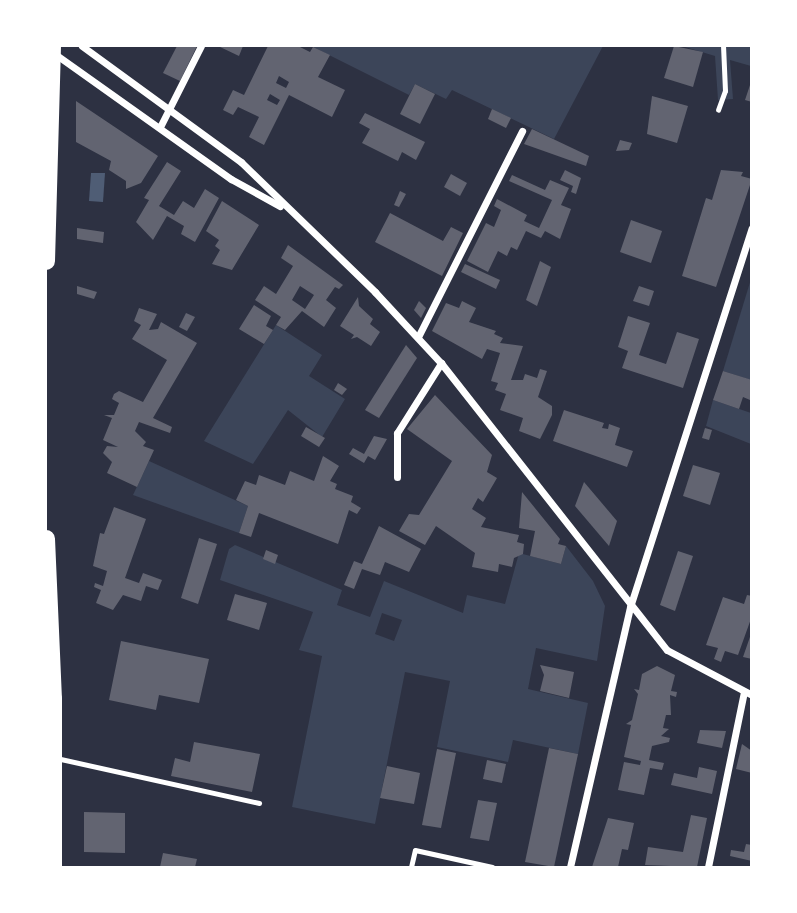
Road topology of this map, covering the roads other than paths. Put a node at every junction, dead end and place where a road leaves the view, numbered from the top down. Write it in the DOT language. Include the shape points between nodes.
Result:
graph roads {
  1 [pos="82,46"];
  2 [pos="201,46"];
  3 [pos="50,48"];
  4 [pos="169,109"];
  5 [pos="160,127"];
  6 [pos="522,131"];
  7 [pos="289,211"];
  8 [pos="751,228"];
  9 [pos="46,261"];
  10 [pos="418,337"];
  11 [pos="440,363"];
  12 [pos="397,477"];
  13 [pos="46,539"];
  14 [pos="630,607"];
  15 [pos="748,694"];
  16 [pos="53,757"];
  17 [pos="259,803"];
  18 [pos="53,867"];
  19 [pos="411,867"];
  20 [pos="492,867"];
  21 [pos="570,867"];
  22 [pos="708,867"];
  1 -- 4 [label="street"];
  2 -- 4 [label="street"];
  3 -- 5 [label="street"];
  3 -- 9 [label="main road"];
  4 -- 5 [label="street"];
  4 -- 7 [label="street" via="241,163"];
  5 -- 7 [label="street" via="231,179"];
  6 -- 10 [label="street"];
  7 -- 10 [label="street"];
  8 -- 14 [label="street"];
  10 -- 11 [label="street"];
  11 -- 12 [label="street" via="397,433"];
  11 -- 14 [label="street"];
  13 -- 16 [label="main road"];
  14 -- 15 [label="street" via="667,650"];
  14 -- 21 [label="street"];
  15 -- 22 [label="street"];
  16 -- 17 [label="lane"];
  16 -- 18 [label="main road"];
  19 -- 20 [label="lane" via="415,850"];
}
